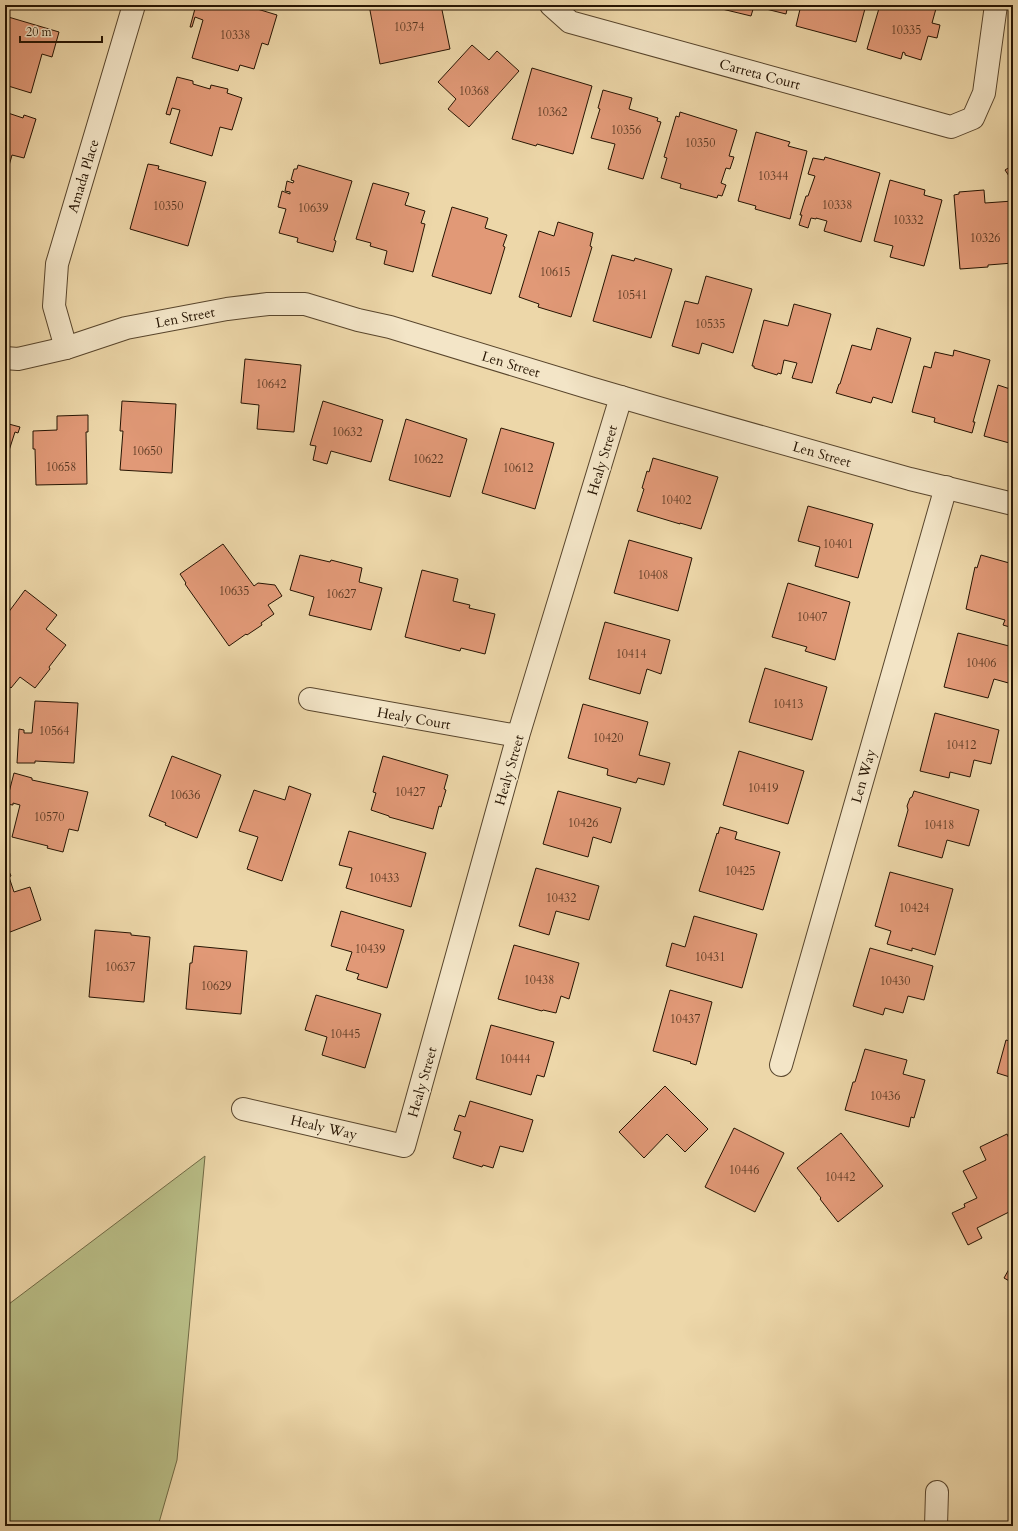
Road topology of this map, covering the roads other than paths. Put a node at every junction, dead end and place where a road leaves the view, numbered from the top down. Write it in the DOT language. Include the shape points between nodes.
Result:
graph roads {
  1 [pos="134,5"];
  2 [pos="551,5"];
  3 [pos="996,5"];
  4 [pos="66,348"];
  5 [pos="5,358"];
  6 [pos="621,397"];
  7 [pos="946,487"];
  8 [pos="1013,504"];
  9 [pos="310,699"];
  10 [pos="518,736"];
  11 [pos="781,1065"];
  12 [pos="243,1109"];
  13 [pos="404,1146"];
  14 [pos="937,1492"];
  15 [pos="936,1526"];
  1 -- 4 [label="street, Amada Place" via="57,264 54,306"];
  2 -- 3 [label="street, Carreta Court" via="570,22 950,127 973,118 984,93"];
  4 -- 5 [label="street, Len Street" via="18,359"];
  4 -- 6 [label="street, Len Street" via="126,328 227,309 268,304 305,304"];
  6 -- 7 [label="street, Len Street"];
  6 -- 10 [label="street, Healy Street"];
  7 -- 8 [label="street, Len Street"];
  7 -- 11 [label="street, Len Way"];
  9 -- 10 [label="street, Healy Court"];
  10 -- 13 [label="street, Healy Street"];
  12 -- 13 [label="street, Healy Way"];
  14 -- 15 [label="street"];
}
